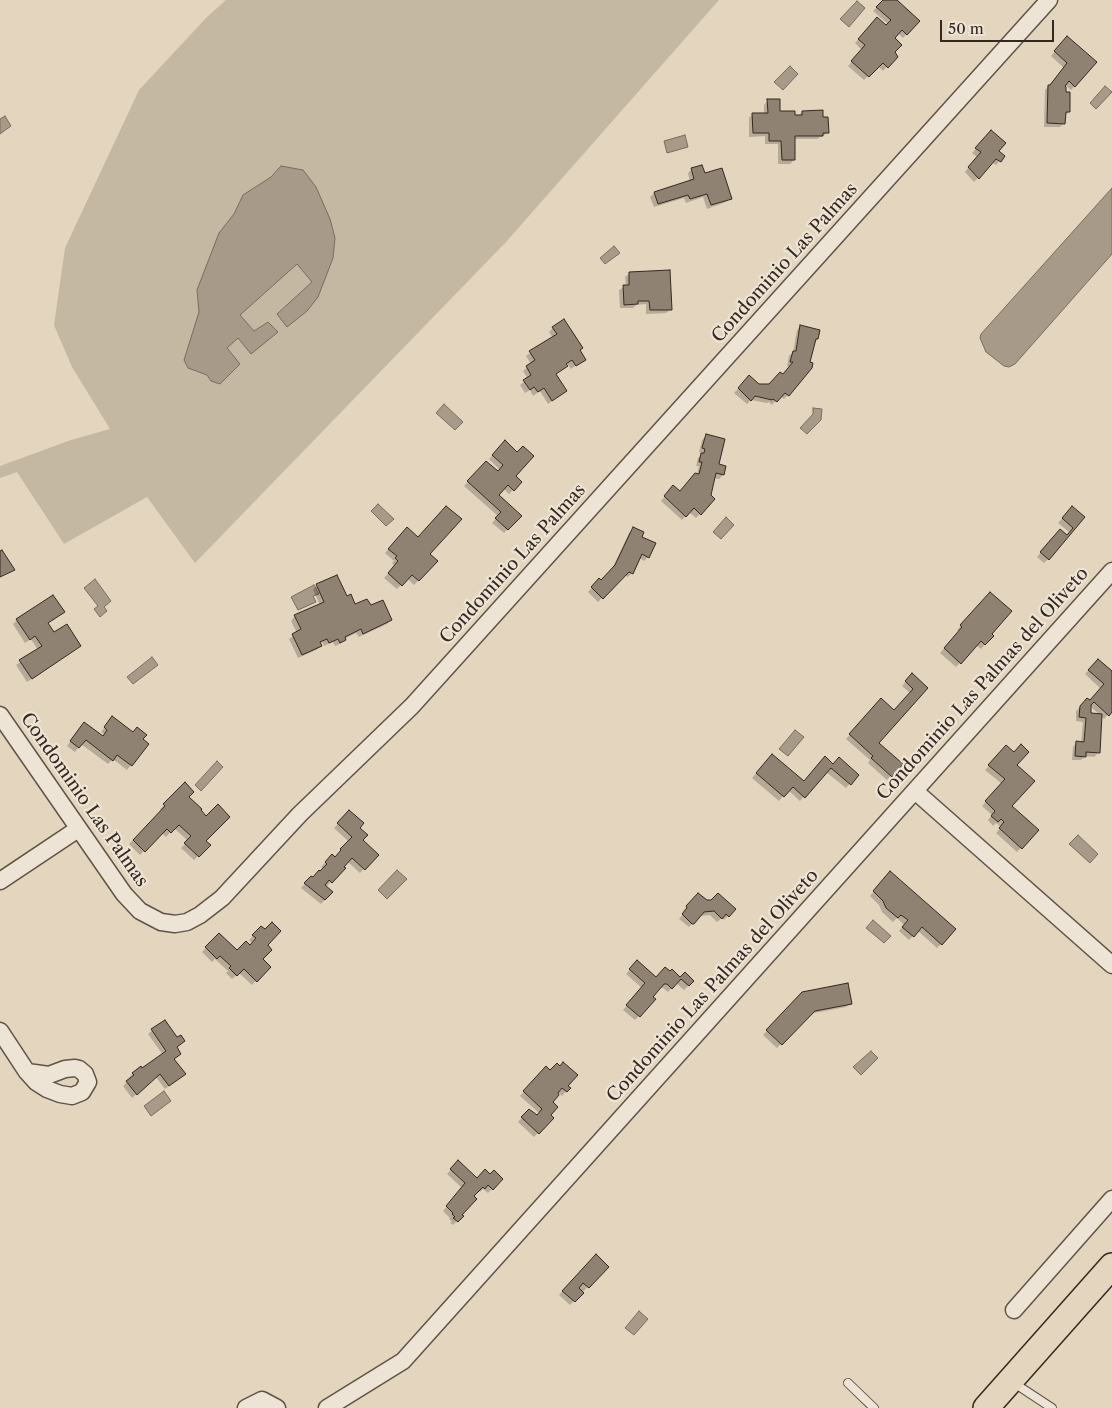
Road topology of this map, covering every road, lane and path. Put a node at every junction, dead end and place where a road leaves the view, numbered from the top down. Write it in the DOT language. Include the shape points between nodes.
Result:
graph roads {
  1 [pos="1049,0"];
  2 [pos="1112,571"];
  3 [pos="0,715"];
  4 [pos="915,791"];
  5 [pos="78,829"];
  6 [pos="0,881"];
  7 [pos="1112,965"];
  8 [pos="0,1031"];
  9 [pos="27,1072"];
  10 [pos="1112,1199"];
  11 [pos="1112,1266"];
  12 [pos="1014,1310"];
  13 [pos="1011,1380"];
  14 [pos="848,1383"];
  15 [pos="246,1408"];
  16 [pos="277,1408"];
  17 [pos="327,1408"];
  18 [pos="874,1408"];
  19 [pos="986,1408"];
  20 [pos="1052,1408"];
  1 -- 5 [label="street, Condominio Las Palmas" via="412,706 300,814 222,898 187,922 175,924 154,920 131,902"];
  2 -- 4 [label="street, Condominio Las Palmas del Oliveto"];
  3 -- 5 [label="street, Condominio Las Palmas"];
  4 -- 7 [label="street"];
  4 -- 17 [label="street, Condominio Las Palmas del Oliveto" via="403,1361"];
  5 -- 6 [label="street"];
  8 -- 9 [label="street"];
  10 -- 12 [label="street"];
  11 -- 13 [label="main road"];
  13 -- 19 [label="main road"];
  13 -- 20 [label="lane"];
  14 -- 18 [label="lane"];
  15 -- 16 [label="street" via="262,1400"];
}
